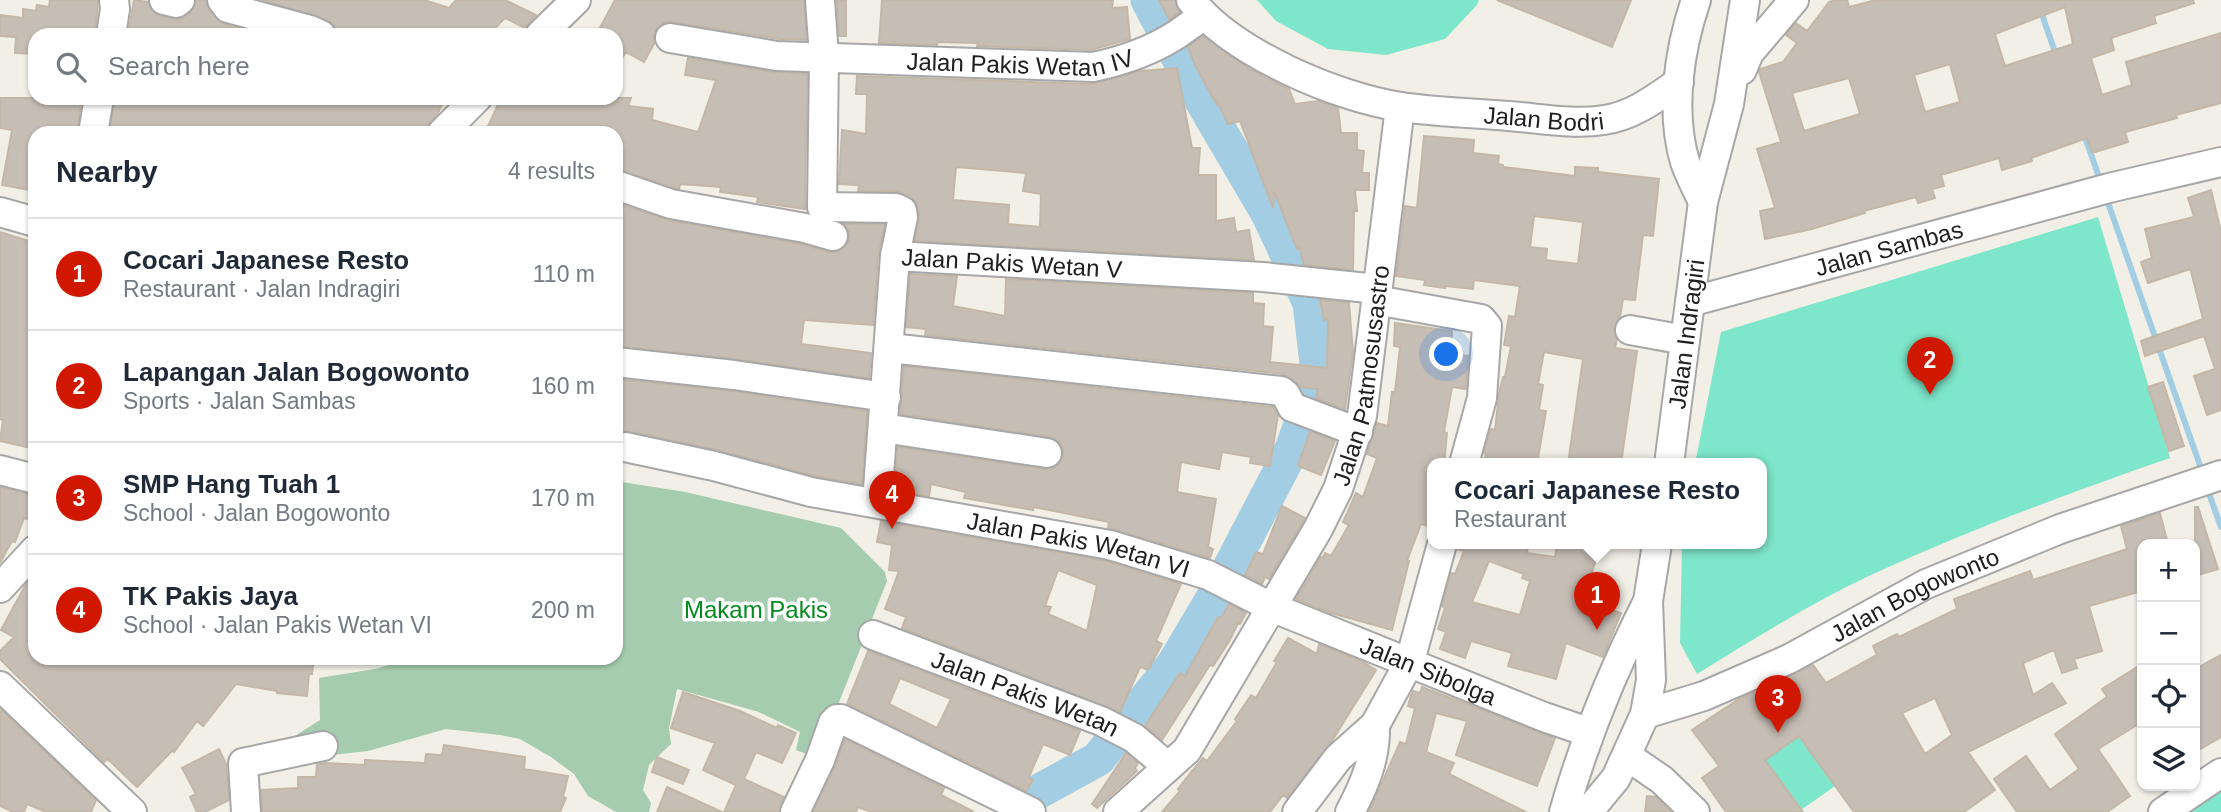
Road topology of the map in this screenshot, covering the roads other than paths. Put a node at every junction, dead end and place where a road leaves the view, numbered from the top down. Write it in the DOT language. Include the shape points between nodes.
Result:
graph roads {
  1 [pos="114,0"];
  2 [pos="164,0"];
  3 [pos="180,0"];
  4 [pos="576,0"];
  5 [pos="820,0"];
  6 [pos="1719,0"];
  7 [pos="1745,0"];
  8 [pos="1794,0"];
  9 [pos="227,3"];
  10 [pos="1694,5"];
  11 [pos="1197,8"];
  12 [pos="112,28"];
  13 [pos="300,28"];
  14 [pos="547,28"];
  15 [pos="670,38"];
  16 [pos="824,56"];
  17 [pos="1679,82"];
  18 [pos="1730,104"];
  19 [pos="99,105"];
  20 [pos="471,105"];
  21 [pos="1400,107"];
  22 [pos="94,126"];
  23 [pos="455,126"];
  24 [pos="2221,162"];
  25 [pos="623,187"];
  26 [pos="1703,202"];
  27 [pos="0,212"];
  28 [pos="28,220"];
  29 [pos="824,225"];
  30 [pos="895,256"];
  31 [pos="1376,294"];
  32 [pos="1690,302"];
  33 [pos="1630,330"];
  34 [pos="1685,340"];
  35 [pos="890,348"];
  36 [pos="623,363"];
  37 [pos="886,397"];
  38 [pos="883,428"];
  39 [pos="1357,432"];
  40 [pos="625,447"];
  41 [pos="1047,453"];
  42 [pos="1466,458"];
  43 [pos="1670,458"];
  44 [pos="0,470"];
  45 [pos="2219,476"];
  46 [pos="28,477"];
  47 [pos="877,503"];
  48 [pos="1441,549"];
  49 [pos="1656,549"];
  50 [pos="28,558"];
  51 [pos="0,588"];
  52 [pos="1648,601"];
  53 [pos="1271,607"];
  54 [pos="873,635"];
  55 [pos="1410,661"];
  56 [pos="0,686"];
  57 [pos="1645,714"];
  58 [pos="1375,724"];
  59 [pos="1588,732"];
  60 [pos="323,746"];
  61 [pos="1628,756"];
  62 [pos="1168,767"];
  63 [pos="2221,773"];
  64 [pos="1031,811"];
  65 [pos="132,812"];
  66 [pos="246,812"];
  67 [pos="795,812"];
  68 [pos="1118,812"];
  69 [pos="1297,812"];
  70 [pos="1350,812"];
  71 [pos="1564,812"];
  72 [pos="1588,812"];
  73 [pos="1695,812"];
  74 [pos="2163,812"];
  1 -- 12 [label="street"];
  2 -- 3 [label="street"];
  4 -- 14 [label="street"];
  5 -- 16 [label="street"];
  6 -- 10 [label="street"];
  7 -- 18 [label="street, Jalan Indragiri"];
  8 -- 18 [label="street" via="1749,52"];
  9 -- 13 [label="street"];
  10 -- 17 [label="street"];
  11 -- 16 [label="street, Jalan Pakis Wetan IV" via="1176,35 1118,62 1093,67"];
  11 -- 21 [label="street" via="1250,50 1322,86"];
  15 -- 16 [label="street, Jalan Pakis Wetan IV" via="777,56"];
  16 -- 29 [label="street"];
  17 -- 21 [label="street, Jalan Bodri" via="1637,110 1604,120"];
  17 -- 26 [label="street" via="1678,123 1686,163"];
  18 -- 26 [label="street, Jalan Indragiri"];
  19 -- 22 [label="street"];
  20 -- 23 [label="street"];
  21 -- 31 [label="street, Jalan Patmosusastro"];
  24 -- 32 [label="street, Jalan Sambas"];
  25 -- 29 [label="street" via="671,204"];
  26 -- 32 [label="street, Jalan Indragiri"];
  27 -- 28 [label="street"];
  29 -- 30 [label="street, Jalan Pakis Wetan V" via="896,208 903,217"];
  30 -- 31 [label="street, Jalan Pakis Wetan V" via="1285,279"];
  30 -- 35 [label="street"];
  31 -- 39 [label="street, Jalan Patmosusastro"];
  31 -- 42 [label="street, Jalan Pakis Wetan V" via="1485,321 1482,398"];
  32 -- 34 [label="street, Jalan Indragiri"];
  33 -- 34 [label="street"];
  34 -- 43 [label="street, Jalan Indragiri"];
  35 -- 37 [label="street"];
  35 -- 39 [label="street" via="1281,391 1300,411"];
  36 -- 37 [label="street"];
  37 -- 38 [label="street"];
  38 -- 41 [label="street"];
  38 -- 47 [label="street"];
  39 -- 53 [label="street, Jalan Patmosusastro" via="1338,489"];
  40 -- 47 [label="street, Jalan Pakis Wetan VI" via="811,492"];
  44 -- 46 [label="street"];
  45 -- 57 [label="street, Jalan Bogowonto" via="2060,529 1926,584 1789,659 1704,696"];
  47 -- 53 [label="street, Jalan Pakis Wetan VI" via="1110,545 1208,575"];
  48 -- 55 [label="street"];
  49 -- 52 [label="street"];
  50 -- 51 [label="street"];
  52 -- 57 [label="street" via="1651,680"];
  52 -- 59 [label="street"];
  53 -- 55 [label="street, Jalan Sibolga"];
  53 -- 62 [label="street, Jalan Patmosusastro" via="1187,750"];
  54 -- 62 [label="street, Jalan Pakis Wetan" via="1101,721 1134,738"];
  55 -- 58 [label="street"];
  55 -- 59 [label="street, Jalan Sibolga"];
  56 -- 65 [label="street"];
  57 -- 61 [label="street"];
  58 -- 69 [label="street" via="1338,758"];
  58 -- 70 [label="street" via="1367,779"];
  59 -- 71 [label="street"];
  60 -- 66 [label="street" via="243,763"];
  61 -- 72 [label="street"];
  61 -- 73 [label="street"];
  62 -- 68 [label="street, Jalan Patmosusastro"];
  63 -- 74 [label="street"];
  64 -- 67 [label="street" via="836,719"];
}
